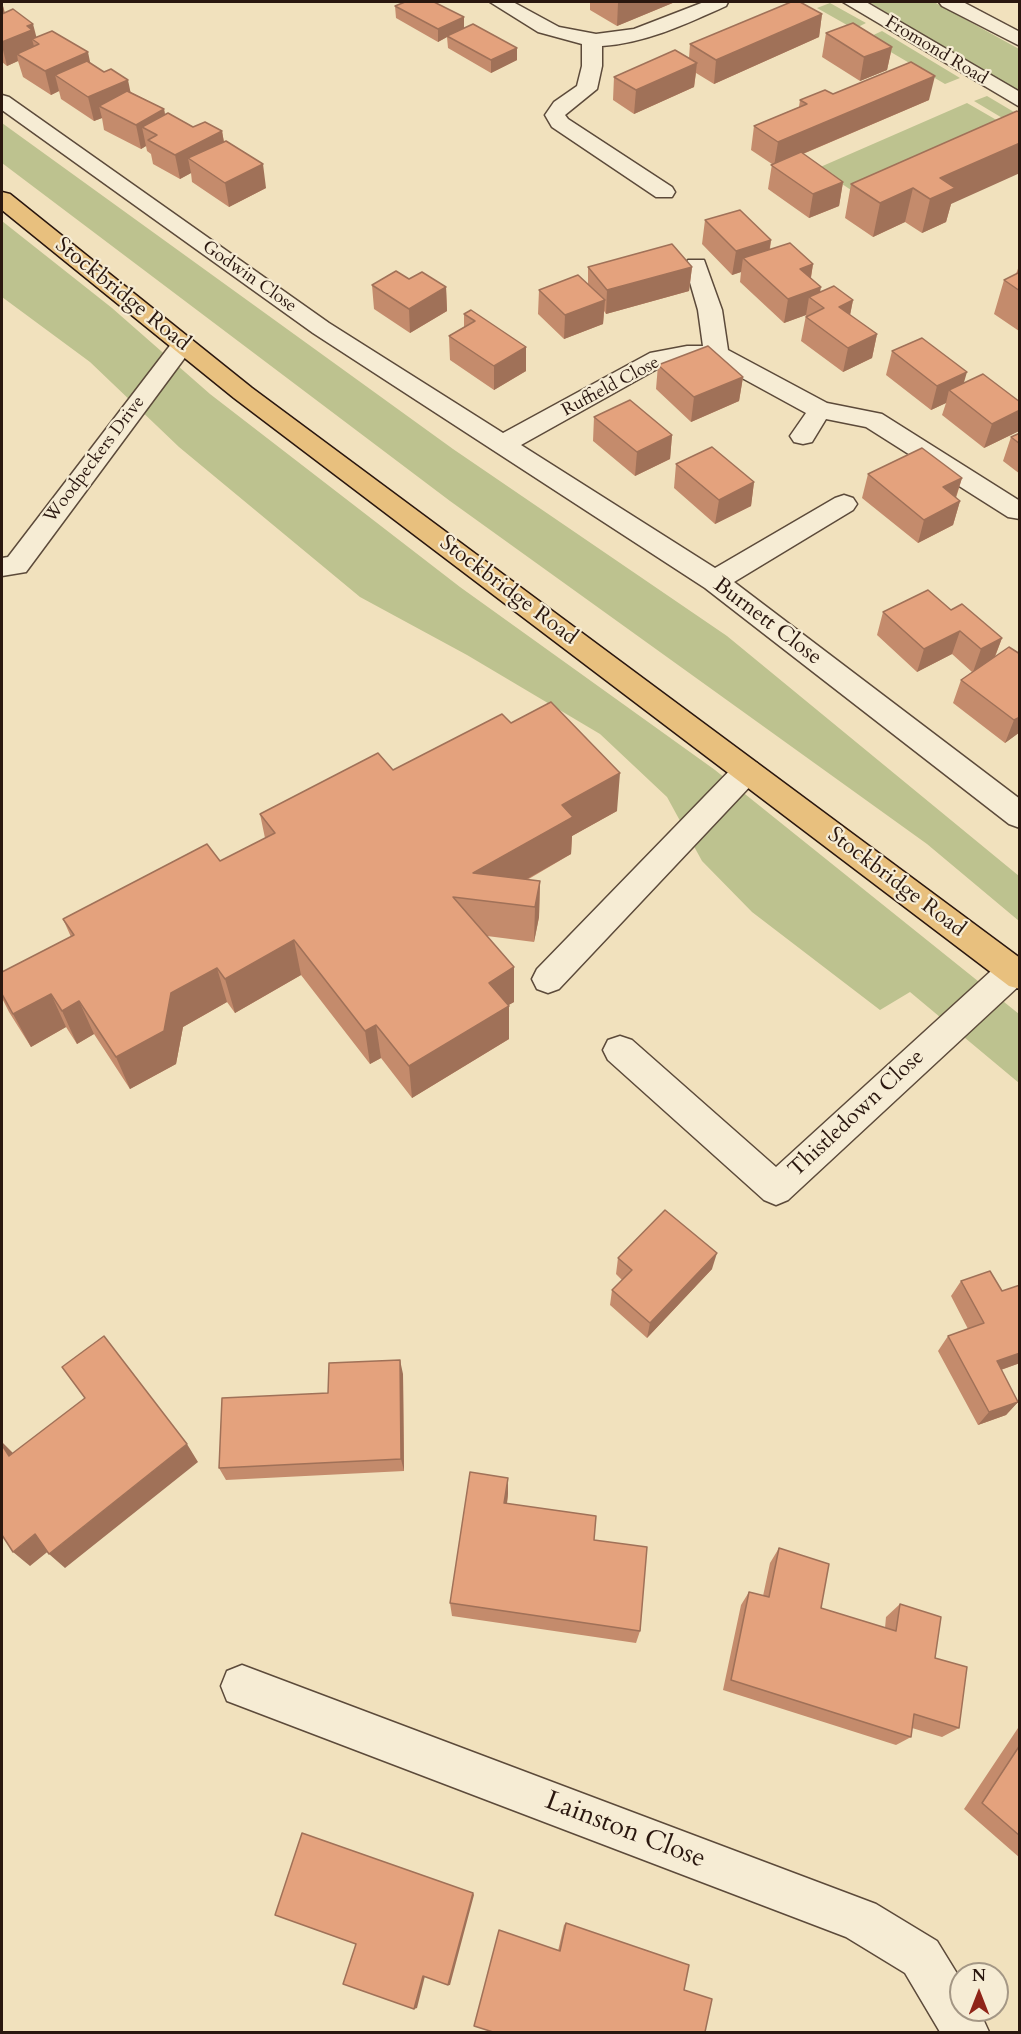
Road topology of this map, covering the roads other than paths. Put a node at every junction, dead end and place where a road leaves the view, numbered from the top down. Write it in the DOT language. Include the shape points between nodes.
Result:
graph roads {
  1 [pos="500,2"];
  2 [pos="719,2"];
  3 [pos="853,2"];
  4 [pos="948,2"];
  5 [pos="1020,40"];
  6 [pos="592,42"];
  7 [pos="2,101"];
  8 [pos="1020,101"];
  9 [pos="664,192"];
  10 [pos="2,199"];
  11 [pos="696,265"];
  12 [pos="183,344"];
  13 [pos="716,354"];
  14 [pos="820,410"];
  15 [pos="804,436"];
  16 [pos="502,444"];
  17 [pos="844,504"];
  18 [pos="1017,511"];
  19 [pos="2,567"];
  20 [pos="715,581"];
  21 [pos="747,771"];
  22 [pos="1020,816"];
  23 [pos="1016,973"];
  24 [pos="548,979"];
  25 [pos="620,1050"];
  26 [pos="242,1686"];
  27 [pos="966,2032"];
  1 -- 6 [label="street" via="552,31"];
  2 -- 6 [label="street" via="626,39"];
  3 -- 8 [label="street, Fromond Road"];
  4 -- 5 [label="street"];
  6 -- 9 [label="street" via="587,88 561,106 555,115 559,123"];
  7 -- 16 [label="street, Godwin Close" via="321,328"];
  10 -- 12 [label="main road, Stockbridge Road"];
  11 -- 13 [label="street" via="710,310"];
  12 -- 19 [label="street, Woodpeckers Drive" via="16,565"];
  12 -- 21 [label="main road, Stockbridge Road"];
  13 -- 14 [label="street, Ruffield Close"];
  13 -- 16 [label="street, Ruffield Close" via="687,353 659,358"];
  14 -- 15 [label="street"];
  14 -- 18 [label="street, Ruffield Close" via="873,420"];
  16 -- 20 [label="street, Burnett Close"];
  17 -- 20 [label="street"];
  20 -- 22 [label="street, Burnett Close"];
  21 -- 23 [label="main road, Stockbridge Road"];
  21 -- 24 [label="street"];
  23 -- 25 [label="street, Thistledown Close" via="776,1189"];
  26 -- 27 [label="street, Lainston Close" via="860,1920 921,1958"];
}
